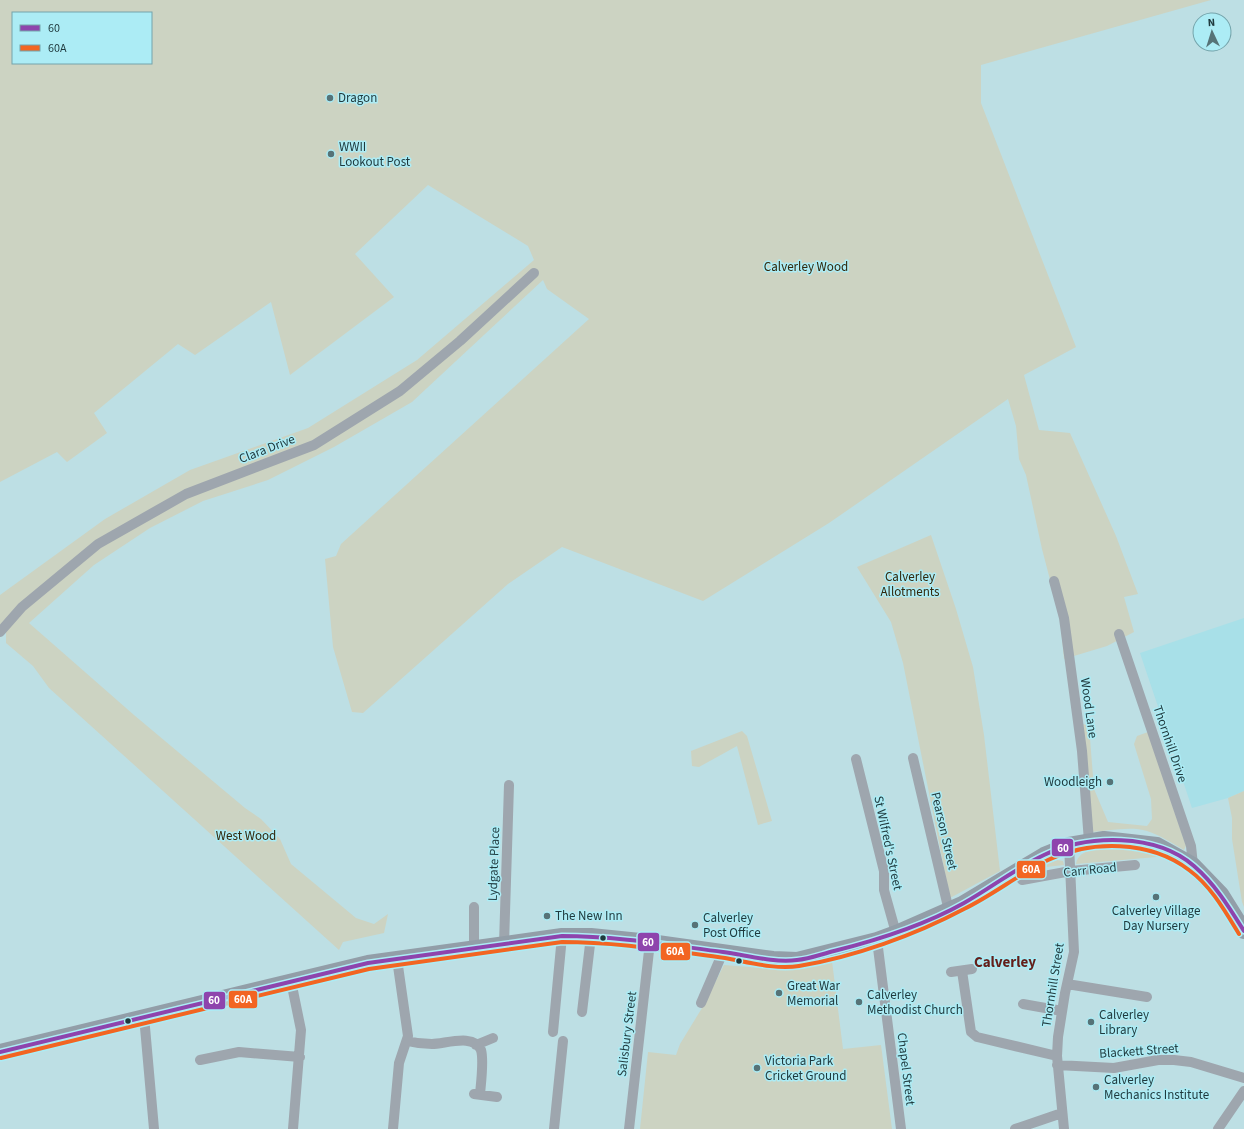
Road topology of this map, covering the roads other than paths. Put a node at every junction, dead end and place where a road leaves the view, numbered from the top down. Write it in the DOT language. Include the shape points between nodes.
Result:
graph roads {
  1 [pos="534,273"];
  2 [pos="1054,581"];
  3 [pos="0,632"];
  4 [pos="1119,634"];
  5 [pos="913,758"];
  6 [pos="856,759"];
  7 [pos="509,785"];
  8 [pos="1089,840"];
  9 [pos="1069,845"];
  10 [pos="1193,864"];
  11 [pos="1135,865"];
  12 [pos="1071,871"];
  13 [pos="1022,880"];
  14 [pos="474,907"];
  15 [pos="949,911"];
  16 [pos="1244,930"];
  17 [pos="896,933"];
  18 [pos="562,936"];
  19 [pos="591,936"];
  20 [pos="877,940"];
  21 [pos="650,942"];
  22 [pos="504,944"];
  23 [pos="474,948"];
  24 [pos="723,952"];
  25 [pos="397,959"];
  26 [pos="951,972"];
  27 [pos="291,981"];
  28 [pos="1067,984"];
  29 [pos="1147,997"];
  30 [pos="701,1003"];
  31 [pos="1023,1004"];
  32 [pos="1062,1011"];
  33 [pos="582,1012"];
  34 [pos="144,1016"];
  35 [pos="553,1032"];
  36 [pos="493,1038"];
  37 [pos="407,1041"];
  38 [pos="563,1041"];
  39 [pos="476,1044"];
  40 [pos="0,1052"];
  41 [pos="300,1057"];
  42 [pos="200,1060"];
  43 [pos="1057,1060"];
  44 [pos="1244,1078"];
  45 [pos="1244,1091"];
  46 [pos="497,1097"];
  47 [pos="1062,1113"];
  48 [pos="150,1128"];
  49 [pos="293,1129"];
  50 [pos="393,1129"];
  51 [pos="554,1129"];
  52 [pos="629,1129"];
  53 [pos="901,1129"];
  54 [pos="1015,1129"];
  55 [pos="1064,1129"];
  56 [pos="1218,1129"];
  1 -- 3 [label="street, Clara Drive" via="460,341 400,391 314,445 186,494 98,544 22,607"];
  2 -- 8 [label="street, Wood Lane" via="1064,618 1082,751"];
  4 -- 10 [label="street, Thornhill Drive" via="1191,846"];
  5 -- 15 [label="street, Pearson Street"];
  6 -- 17 [label="street, St Wilfred's Street" via="884,871 884,890"];
  7 -- 22 [label="street, Lydgate Place"];
  8 -- 9 [label="main road, Carr Road"];
  8 -- 10 [label="main road, Carr Road" via="1122,840 1157,845"];
  9 -- 12 [label="street, Thornhill Street"];
  9 -- 15 [label="main road, Carr Road" via="1044,855"];
  10 -- 16 [label="main road, Carr Road" via="1221,894"];
  11 -- 12 [label="street, Carr Road"];
  12 -- 13 [label="street, Carr Road"];
  12 -- 28 [label="street, Thornhill Street" via="1074,952"];
  14 -- 23 [label="street"];
  15 -- 17 [label="main road, Carr Road"];
  17 -- 20 [label="main road, Carr Road"];
  18 -- 19 [label="main road, Carr Road"];
  18 -- 22 [label="main road, Carr Road"];
  18 -- 35 [label="street"];
  19 -- 21 [label="main road, Carr Road"];
  19 -- 33 [label="street"];
  20 -- 24 [label="main road, Carr Road" via="797,960"];
  20 -- 53 [label="street, Chapel Street"];
  21 -- 24 [label="main road, Carr Road"];
  21 -- 52 [label="street, Salisbury Street"];
  22 -- 23 [label="main road, Carr Road"];
  23 -- 25 [label="main road, Carr Road"];
  24 -- 30 [label="street"];
  25 -- 27 [label="main road, Carr Road" via="368,962"];
  25 -- 37 [label="street" via="408,1029"];
  26 -- 43 [label="street, Blackett Street" via="967,970 971,1032 976,1038"];
  27 -- 34 [label="main road, Carr Road"];
  27 -- 41 [label="street" via="300,1017"];
  28 -- 29 [label="street"];
  28 -- 32 [label="street, Thornhill Street"];
  31 -- 32 [label="street"];
  32 -- 43 [label="street, Thornhill Street"];
  34 -- 40 [label="main road, Carr Road"];
  34 -- 48 [label="street"];
  36 -- 39 [label="street"];
  37 -- 39 [label="street" via="432,1044 470,1041"];
  37 -- 50 [label="street" via="399,1063"];
  38 -- 51 [label="street"];
  39 -- 46 [label="street" via="482,1056 477,1094"];
  41 -- 42 [label="street" via="239,1052"];
  41 -- 49 [label="street"];
  43 -- 44 [label="street, Blackett Street" via="1107,1068 1174,1060 1191,1062"];
  43 -- 47 [label="street, Thornhill Street"];
  45 -- 56 [label="street"];
  47 -- 54 [label="street"];
  47 -- 55 [label="street, Thornhill Street"];
}
